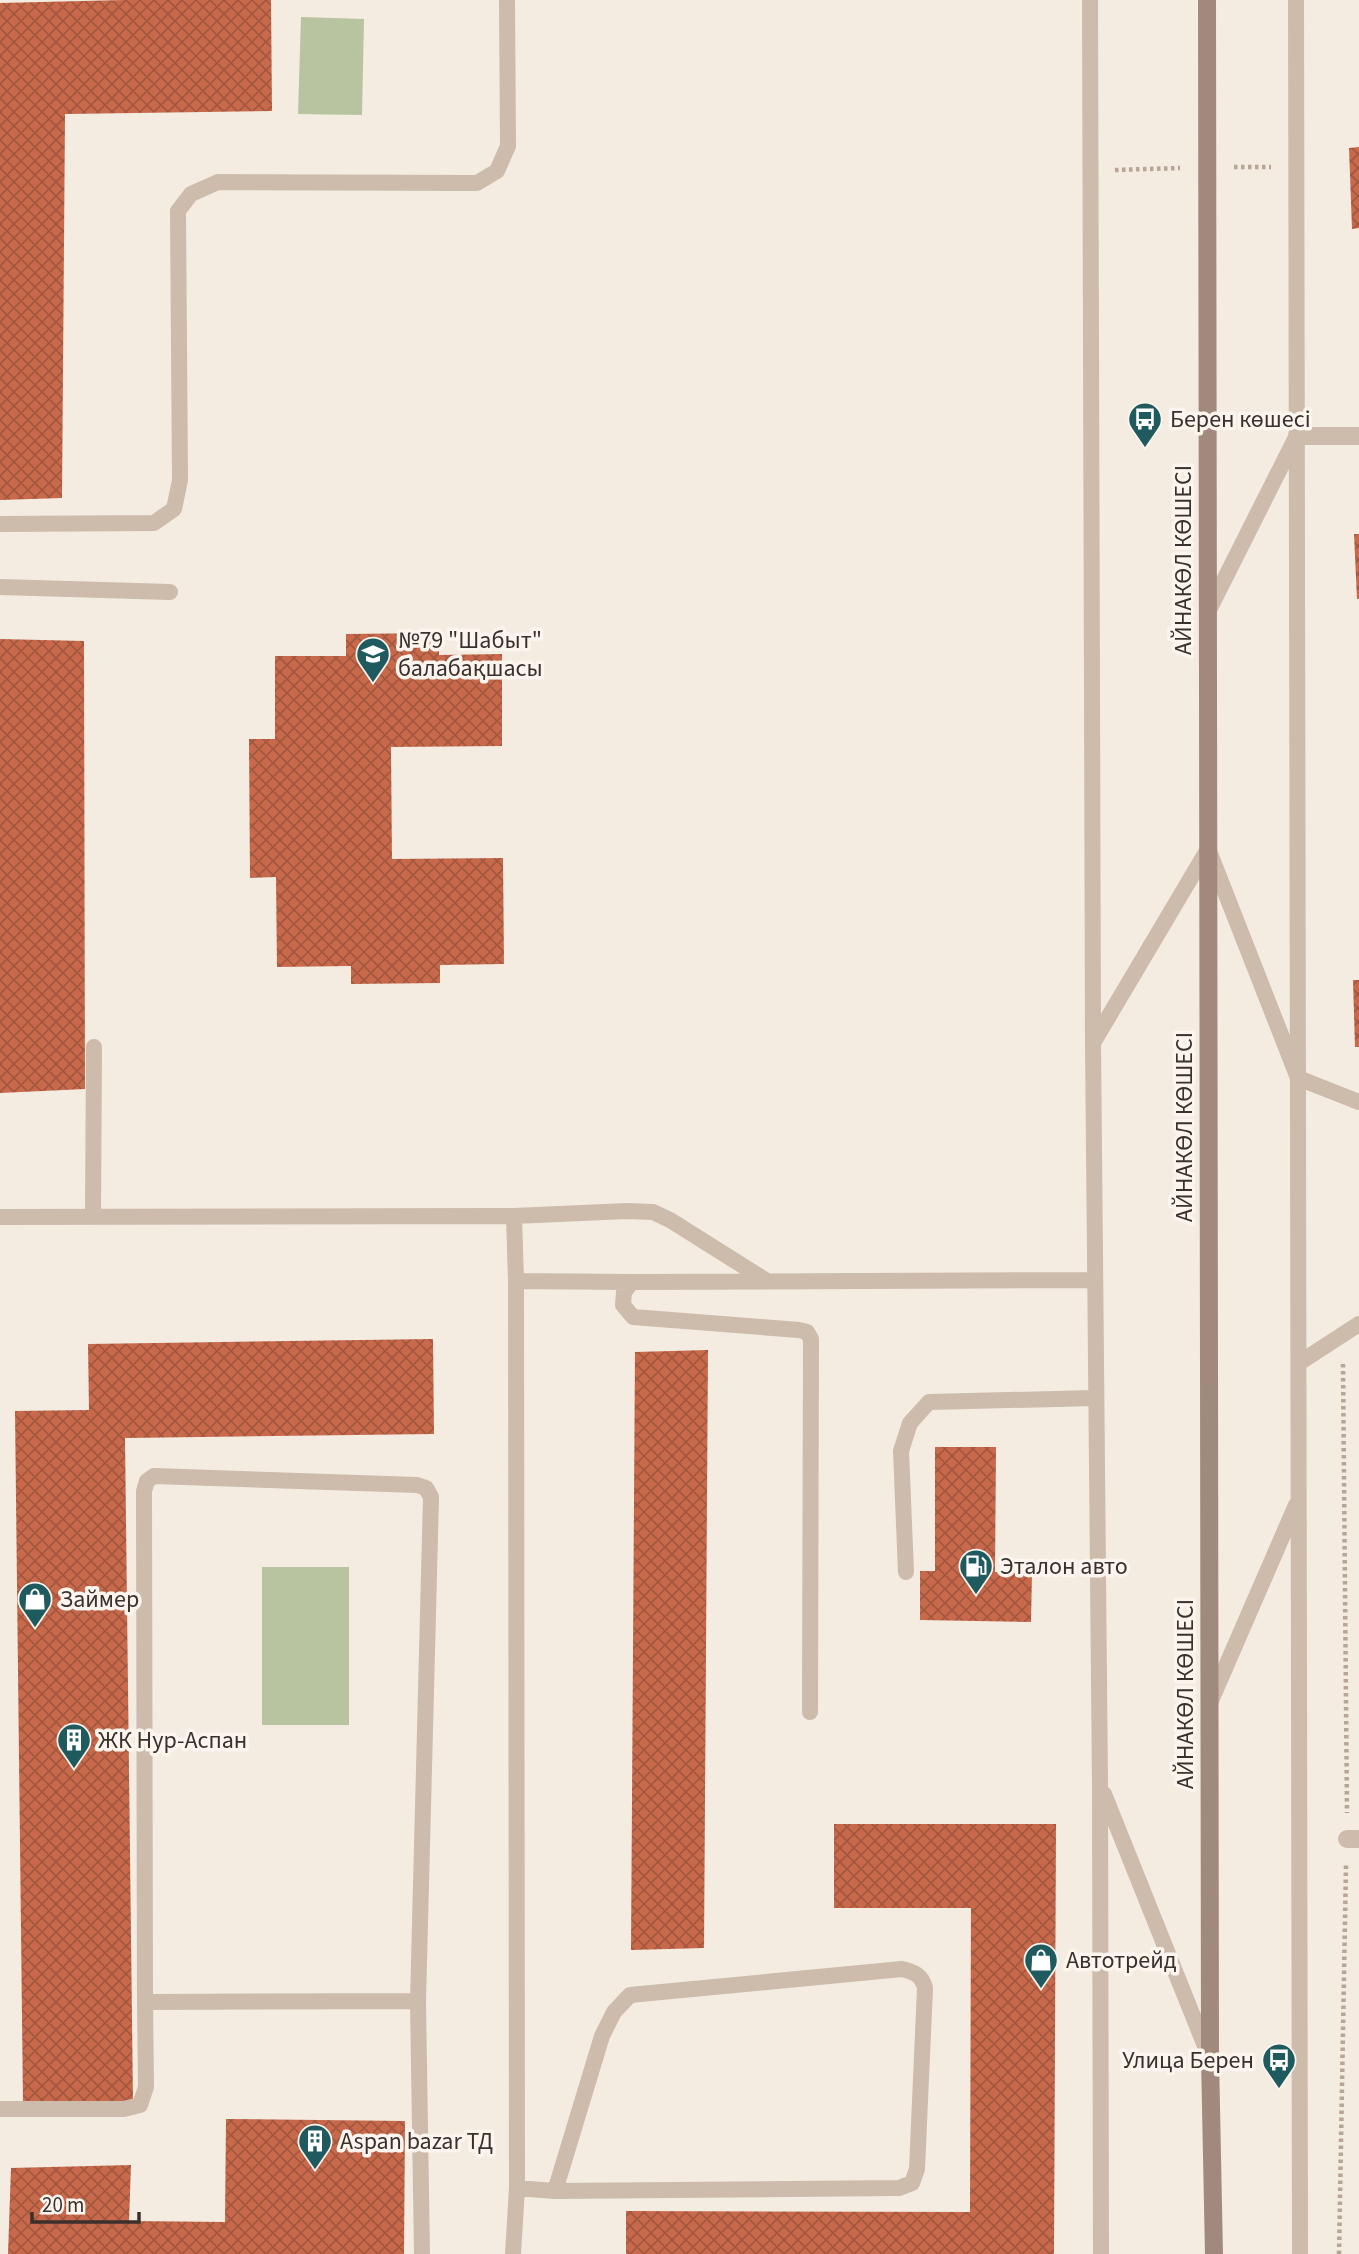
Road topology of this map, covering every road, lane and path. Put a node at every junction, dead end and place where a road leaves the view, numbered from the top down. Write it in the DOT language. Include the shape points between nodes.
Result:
graph roads {
  1 [pos="507,0"];
  2 [pos="1090,0"];
  3 [pos="1207,0"];
  4 [pos="1296,0"];
  5 [pos="1297,436"];
  6 [pos="1359,436"];
  7 [pos="0,524"];
  8 [pos="0,587"];
  9 [pos="170,592"];
  10 [pos="1208,612"];
  11 [pos="1208,849"];
  12 [pos="1093,1043"];
  13 [pos="94,1047"];
  14 [pos="1298,1078"];
  15 [pos="1359,1102"];
  16 [pos="93,1216"];
  17 [pos="514,1216"];
  18 [pos="0,1217"];
  19 [pos="516,1280"];
  20 [pos="1095,1280"];
  21 [pos="767,1281"];
  22 [pos="632,1282"];
  23 [pos="1359,1324"];
  24 [pos="1342,1335"];
  25 [pos="1299,1363"];
  26 [pos="1096,1398"];
  27 [pos="1299,1499"];
  28 [pos="906,1572"];
  29 [pos="1209,1705"];
  30 [pos="810,1712"];
  31 [pos="1100,1785"];
  32 [pos="1353,1839"];
  33 [pos="418,2001"];
  34 [pos="145,2002"];
  35 [pos="1209,2058"];
  36 [pos="0,2109"];
  37 [pos="517,2188"];
  38 [pos="555,2191"];
  39 [pos="422,2254"];
  40 [pos="513,2254"];
  41 [pos="1101,2254"];
  42 [pos="1214,2254"];
  43 [pos="1300,2254"];
  44 [pos="1339,2254"];
  1 -- 7 [label="lane" via="508,146 496,171 477,183 218,182 191,194 178,211 180,480 174,509 154,523"];
  2 -- 12 [label="lane"];
  3 -- 10 [label="street, АЙНАКӨЛ КӨШЕСІ"];
  4 -- 5 [label="lane"];
  5 -- 6 [label="street"];
  5 -- 10 [label="lane"];
  5 -- 14 [label="lane"];
  8 -- 9 [label="lane"];
  10 -- 11 [label="street, АЙНАКӨЛ КӨШЕСІ"];
  11 -- 12 [label="lane"];
  11 -- 14 [label="lane"];
  11 -- 29 [label="street, АЙНАКӨЛ КӨШЕСІ"];
  12 -- 20 [label="lane"];
  13 -- 16 [label="lane"];
  14 -- 15 [label="lane"];
  14 -- 25 [label="lane"];
  16 -- 17 [label="lane"];
  16 -- 18 [label="lane"];
  17 -- 19 [label="lane"];
  17 -- 21 [label="lane" via="653,1212"];
  19 -- 22 [label="lane"];
  19 -- 37 [label="lane"];
  20 -- 21 [label="lane"];
  20 -- 26 [label="lane"];
  21 -- 22 [label="lane"];
  22 -- 30 [label="lane" via="624,1292 623,1305 633,1317 799,1330 807,1332 810,1339"];
  23 -- 24 [label="lane"];
  24 -- 25 [label="lane"];
  24 -- 32 [label="path"];
  25 -- 27 [label="lane"];
  26 -- 28 [label="lane" via="929,1402 910,1423 901,1451"];
  26 -- 31 [label="lane"];
  27 -- 29 [label="lane"];
  27 -- 43 [label="lane"];
  29 -- 35 [label="street, АЙНАКӨЛ КӨШЕСІ"];
  31 -- 35 [label="lane"];
  31 -- 41 [label="lane"];
  32 -- 44 [label="path"];
  33 -- 34 [label="lane"];
  33 -- 34 [label="lane" via="431,1497 426,1488 417,1485 154,1476 144,1491"];
  33 -- 39 [label="lane"];
  34 -- 36 [label="lane" via="146,2087 140,2105 124,2109"];
  35 -- 42 [label="street, АЙНАКӨЛ КӨШЕСІ"];
  37 -- 38 [label="lane"];
  37 -- 40 [label="lane"];
  38 -- 38 [label="lane" via="899,2188 912,2183 917,2169 923,1980 902,1969 630,1995 614,2012 602,2036"];
}
